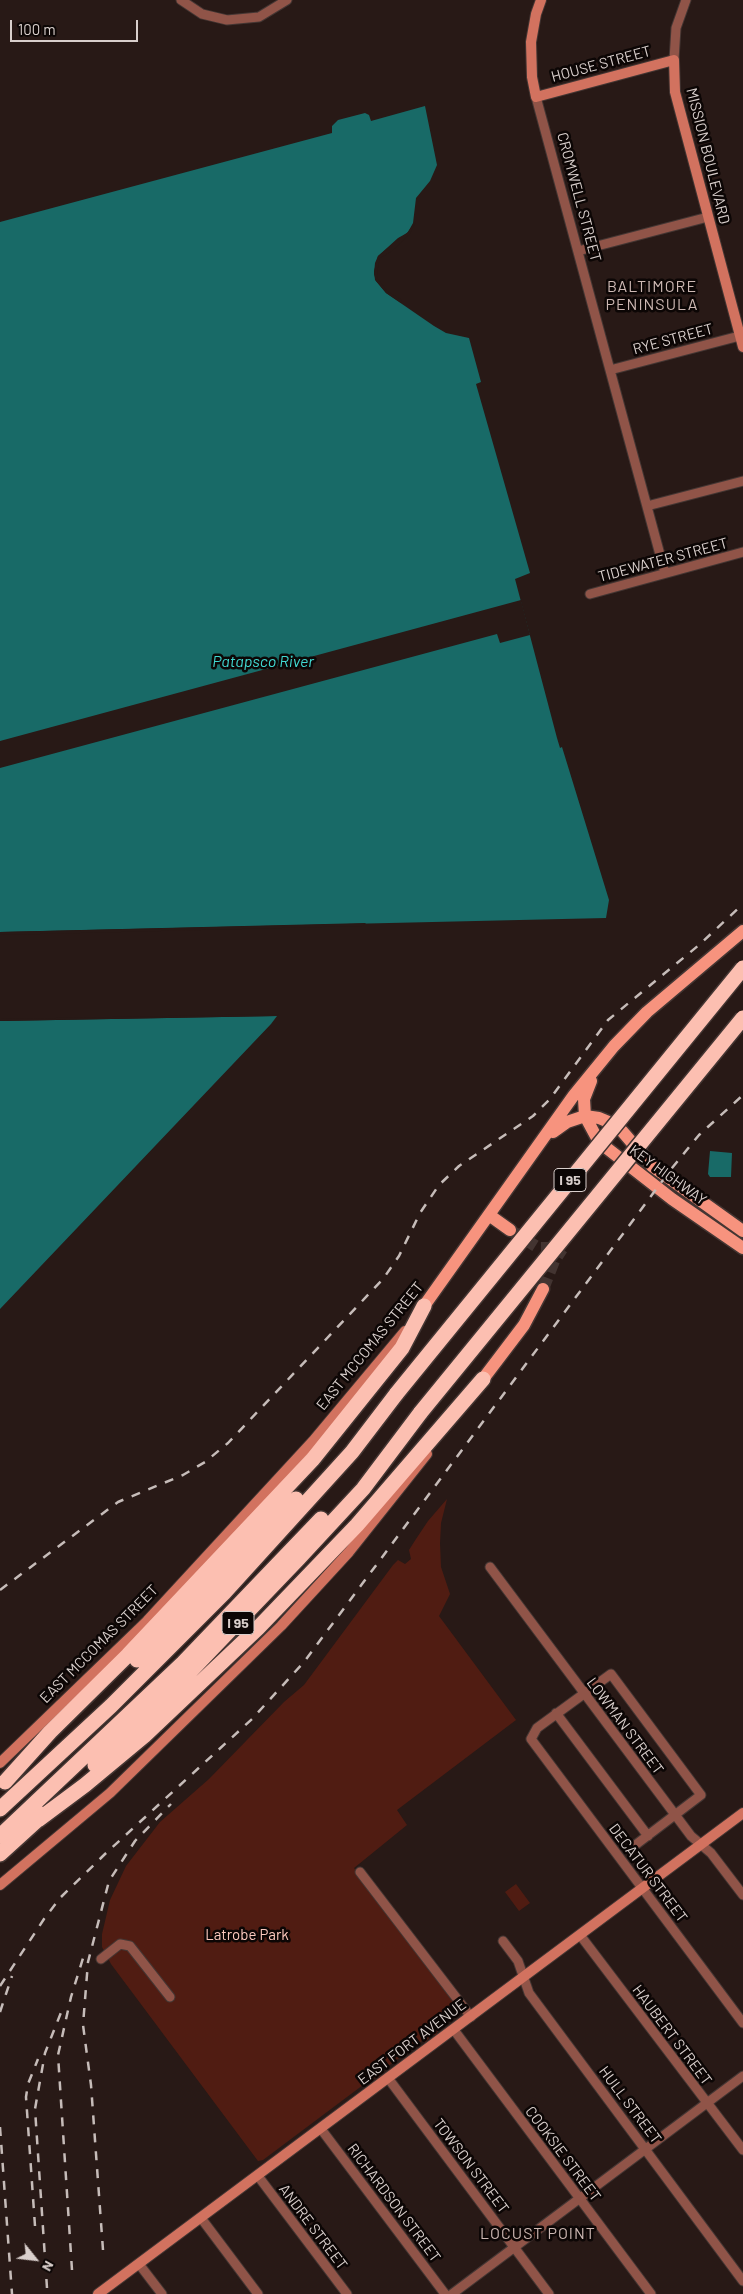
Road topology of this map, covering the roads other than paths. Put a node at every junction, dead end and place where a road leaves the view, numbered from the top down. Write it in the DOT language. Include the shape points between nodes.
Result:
graph roads {
  1 [pos="181,0"];
  2 [pos="287,0"];
  3 [pos="541,0"];
  4 [pos="686,0"];
  5 [pos="674,60"];
  6 [pos="536,97"];
  7 [pos="708,217"];
  8 [pos="578,252"];
  9 [pos="741,336"];
  10 [pos="743,346"];
  11 [pos="610,370"];
  12 [pos="743,481"];
  13 [pos="647,506"];
  14 [pos="743,552"];
  15 [pos="665,573"];
  16 [pos="590,594"];
  17 [pos="743,931"];
  18 [pos="743,968"];
  19 [pos="743,1018"];
  20 [pos="599,1066"];
  21 [pos="585,1116"];
  22 [pos="542,1140"];
  23 [pos="489,1215"];
  24 [pos="510,1230"];
  25 [pos="743,1231"];
  26 [pos="743,1248"];
  27 [pos="542,1289"];
  28 [pos="424,1306"];
  29 [pos="482,1379"];
  30 [pos="397,1393"];
  31 [pos="422,1412"];
  32 [pos="490,1567"];
  33 [pos="583,1694"];
  34 [pos="556,1713"];
  35 [pos="0,1764"];
  36 [pos="2,1784"];
  37 [pos="0,1808"];
  38 [pos="675,1815"];
  39 [pos="739,1816"];
  40 [pos="38,1820"];
  41 [pos="0,1836"];
  42 [pos="648,1836"];
  43 [pos="701,1845"];
  44 [pos="634,1846"];
  45 [pos="0,1854"];
  46 [pos="360,1872"];
  47 [pos="0,1885"];
  48 [pos="643,1888"];
  49 [pos="743,1895"];
  50 [pos="580,1935"];
  51 [pos="503,1941"];
  52 [pos="101,1959"];
  53 [pos="522,1978"];
  54 [pos="170,1998"];
  55 [pos="470,2017"];
  56 [pos="743,2022"];
  57 [pos="454,2030"];
  58 [pos="743,2076"];
  59 [pos="388,2078"];
  60 [pos="707,2103"];
  61 [pos="321,2128"];
  62 [pos="646,2149"];
  63 [pos="743,2150"];
  64 [pos="258,2176"];
  65 [pos="580,2198"];
  66 [pos="201,2218"];
  67 [pos="514,2247"];
  68 [pos="139,2264"];
  69 [pos="743,2280"];
  70 [pos="98,2294"];
  71 [pos="162,2294"];
  72 [pos="258,2294"];
  73 [pos="347,2294"];
  74 [pos="445,2294"];
  75 [pos="452,2294"];
  76 [pos="549,2294"];
  77 [pos="651,2294"];
  1 -- 2 [label="street" via="202,14 236,20 259,17"];
  3 -- 6 [label="street, CROMWELL STREET" via="531,49"];
  4 -- 5 [label="street, MISSION BOULEVARD" via="676,28"];
  5 -- 6 [label="street, HOUSE STREET"];
  5 -- 7 [label="street, MISSION BOULEVARD" via="675,92"];
  6 -- 8 [label="street, CROMWELL STREET"];
  7 -- 8 [label="street"];
  7 -- 9 [label="street, MISSION BOULEVARD"];
  8 -- 11 [label="street, CROMWELL STREET"];
  9 -- 10 [label="street, MISSION BOULEVARD"];
  9 -- 11 [label="street, RYE STREET"];
  11 -- 13 [label="street, CROMWELL STREET"];
  12 -- 13 [label="street"];
  13 -- 15 [label="street, CROMWELL STREET"];
  14 -- 15 [label="street, TIDEWATER STREET"];
  15 -- 16 [label="street, TIDEWATER STREET"];
  17 -- 20 [label="main road, EAST MCCOMAS STREET" via="646,1012"];
  18 -- 30 [label="highway, I 95, bridge"];
  19 -- 31 [label="highway, I 95, bridge"];
  20 -- 21 [label="main road, KEY HIGHWAY" via="585,1093"];
  20 -- 22 [label="main road, EAST MCCOMAS STREET"];
  21 -- 22 [label="main road" via="561,1125"];
  21 -- 25 [label="main road, KEY HIGHWAY" via="599,1118 617,1127 652,1166"];
  21 -- 26 [label="main road, KEY HIGHWAY" via="596,1138 606,1149"];
  22 -- 23 [label="main road, EAST MCCOMAS STREET"];
  23 -- 24 [label="main road"];
  23 -- 28 [label="main road, EAST MCCOMAS STREET"];
  27 -- 29 [label="main road" via="524,1325"];
  28 -- 35 [label="street, EAST MCCOMAS STREET" via="355,1394 288,1470 146,1621"];
  28 -- 36 [label="highway" via="402,1348 313,1459"];
  29 -- 40 [label="highway" via="358,1525 258,1628 144,1736"];
  29 -- 47 [label="street" via="384,1509 304,1602 110,1793"];
  30 -- 36 [label="highway, I 95" via="208,1591"];
  30 -- 37 [label="highway, I 95" via="347,1458 224,1593 123,1694"];
  31 -- 40 [label="highway, I 95" via="362,1488 263,1597"];
  31 -- 41 [label="highway, I 95" via="217,1629"];
  32 -- 33 [label="street, LOWMAN STREET"];
  33 -- 34 [label="street"];
  33 -- 38 [label="street, LOWMAN STREET"];
  33 -- 38 [label="street" via="611,1674 702,1795"];
  34 -- 42 [label="street"];
  34 -- 48 [label="street, DECATUR STREET" via="537,1728 531,1739"];
  38 -- 42 [label="street"];
  38 -- 43 [label="street, LOWMAN STREET"];
  39 -- 43 [label="street, EAST FORT AVENUE"];
  40 -- 45 [label="highway, I 95"];
  42 -- 44 [label="street"];
  43 -- 48 [label="street, EAST FORT AVENUE"];
  43 -- 49 [label="street, LOWMAN STREET" via="711,1853"];
  46 -- 55 [label="street"];
  48 -- 50 [label="street, EAST FORT AVENUE"];
  48 -- 56 [label="street, DECATUR STREET"];
  50 -- 53 [label="street, EAST FORT AVENUE"];
  50 -- 60 [label="street, HAUBERT STREET"];
  51 -- 53 [label="street, HULL STREET" via="518,1961"];
  52 -- 54 [label="street" via="120,1944 130,1946"];
  53 -- 55 [label="street, EAST FORT AVENUE"];
  53 -- 62 [label="street, HULL STREET" via="528,1993"];
  55 -- 57 [label="street, EAST FORT AVENUE"];
  57 -- 59 [label="street, EAST FORT AVENUE"];
  57 -- 65 [label="street, COOKSIE STREET"];
  58 -- 60 [label="street"];
  59 -- 61 [label="street, EAST FORT AVENUE"];
  59 -- 67 [label="street, TOWSON STREET"];
  60 -- 62 [label="street"];
  60 -- 63 [label="street, HAUBERT STREET"];
  61 -- 64 [label="street, EAST FORT AVENUE"];
  61 -- 74 [label="street, RICHARDSON STREET"];
  62 -- 65 [label="street"];
  62 -- 69 [label="street, HULL STREET"];
  64 -- 66 [label="street, EAST FORT AVENUE"];
  64 -- 73 [label="street, ANDRE STREET"];
  65 -- 67 [label="street"];
  65 -- 77 [label="street, COOKSIE STREET"];
  66 -- 68 [label="street, EAST FORT AVENUE"];
  66 -- 72 [label="street"];
  67 -- 75 [label="street"];
  67 -- 76 [label="street, TOWSON STREET"];
  68 -- 70 [label="street, EAST FORT AVENUE"];
  68 -- 71 [label="street"];
}
